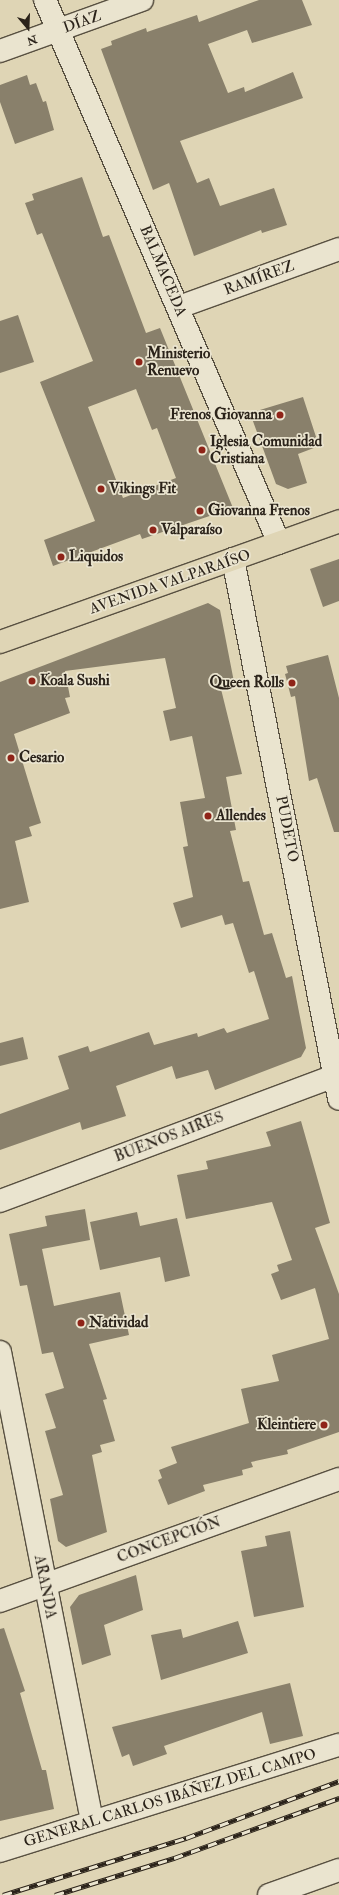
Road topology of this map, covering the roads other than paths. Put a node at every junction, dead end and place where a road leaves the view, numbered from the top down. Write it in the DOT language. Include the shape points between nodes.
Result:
graph roads {
  1 [pos="45,0"];
  2 [pos="142,0"];
  3 [pos="58,31"];
  4 [pos="0,51"];
  5 [pos="339,249"];
  6 [pos="179,307"];
  7 [pos="339,521"];
  8 [pos="278,543"];
  9 [pos="233,559"];
  10 [pos="0,642"];
  11 [pos="337,1075"];
  12 [pos="339,1099"];
  13 [pos="0,1201"];
  14 [pos="0,1352"];
  15 [pos="339,1479"];
  16 [pos="44,1584"];
  17 [pos="0,1601"];
  18 [pos="339,1745"];
  19 [pos="92,1821"];
  20 [pos="0,1851"];
  21 [pos="339,1870"];
  22 [pos="269,1895"];
  1 -- 3 [label="street, BALMACEDA"];
  2 -- 3 [label="street, DÍAZ"];
  3 -- 4 [label="street, DÍAZ"];
  3 -- 6 [label="street, BALMACEDA"];
  5 -- 6 [label="street, RAMÍREZ"];
  6 -- 8 [label="street, BALMACEDA"];
  7 -- 8 [label="main road, AVENIDA VALPARAÍSO"];
  8 -- 9 [label="main road, AVENIDA VALPARAÍSO"];
  9 -- 10 [label="main road, AVENIDA VALPARAÍSO"];
  9 -- 11 [label="street, PUDETO"];
  11 -- 12 [label="street, PUDETO"];
  11 -- 13 [label="street, BUENOS AIRES"];
  14 -- 16 [label="street, ARANDA"];
  15 -- 16 [label="street, CONCEPCIÓN"];
  16 -- 17 [label="street, CONCEPCIÓN"];
  16 -- 19 [label="street, ARANDA"];
  18 -- 19 [label="street, GENERAL CARLOS IBÁÑEZ DEL CAMPO"];
  19 -- 20 [label="street, GENERAL CARLOS IBÁÑEZ DEL CAMPO"];
  21 -- 22 [label="street"];
}
